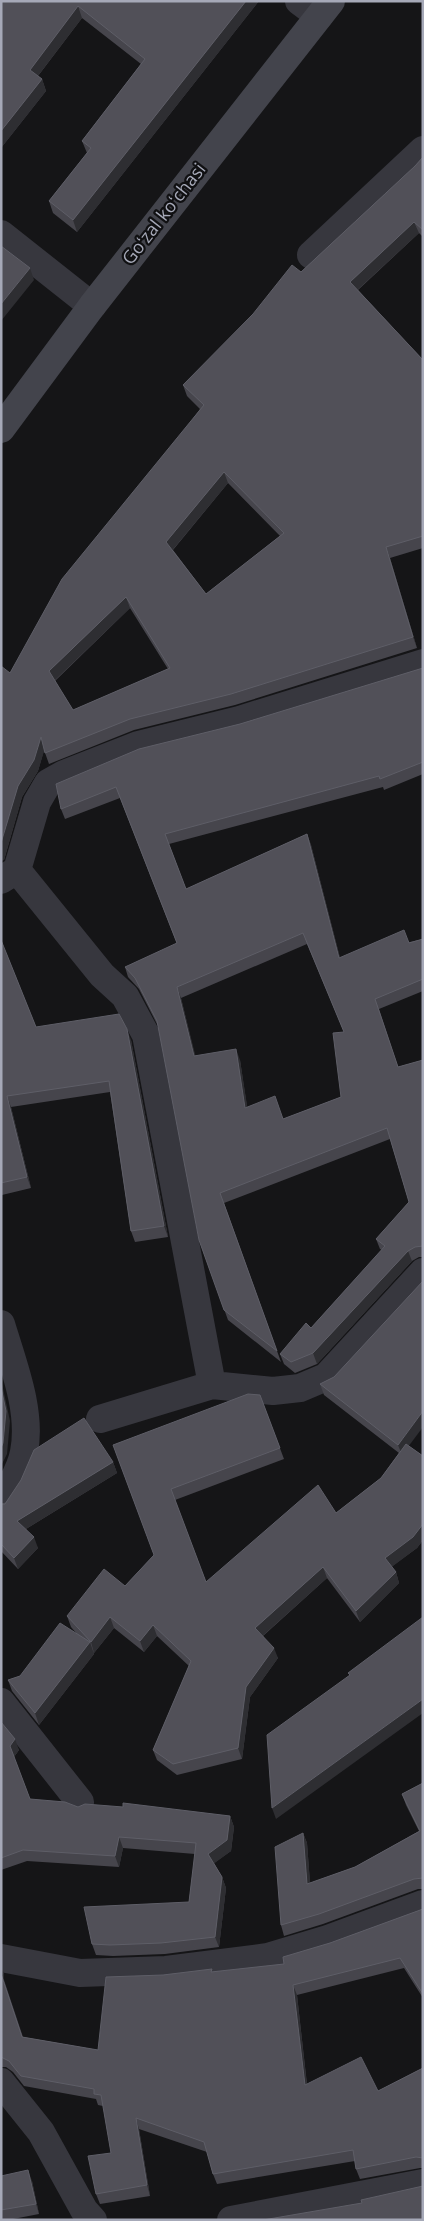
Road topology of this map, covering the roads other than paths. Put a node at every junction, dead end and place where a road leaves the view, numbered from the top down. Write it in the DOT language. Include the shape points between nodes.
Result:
graph roads {
  1 [pos="316,6"];
  2 [pos="423,150"];
  3 [pos="1,234"];
  4 [pos="311,255"];
  5 [pos="92,306"];
  6 [pos="1,429"];
  7 [pos="423,663"];
  8 [pos="9,875"];
  9 [pos="423,1272"];
  10 [pos="1,1324"];
  11 [pos="212,1385"];
  12 [pos="100,1419"];
  13 [pos="1,1501"];
  14 [pos="1,1702"];
  15 [pos="80,1802"];
  16 [pos="423,1904"];
  17 [pos="1,1958"];
  18 [pos="1,2082"];
  19 [pos="423,2183"];
  20 [pos="283,2215"];
  21 [pos="93,2220"];
  22 [pos="231,2220"];
  1 -- 5 [label="main road, Goʻzal koʻchasi"];
  2 -- 4 [label="street"];
  3 -- 5 [label="street"];
  5 -- 6 [label="main road, Goʻzal koʻchasi"];
  7 -- 8 [label="street" via="239,720 138,745 64,774 48,783"];
  8 -- 11 [label="street" via="125,996 146,1036"];
  9 -- 11 [label="street" via="326,1377 300,1388 273,1391"];
  10 -- 13 [label="street" via="27,1428 24,1454"];
  11 -- 12 [label="street"];
  14 -- 15 [label="street"];
  16 -- 17 [label="street" via="268,1957 166,1970 80,1973"];
  18 -- 21 [label="street" via="41,2132 84,2210"];
  19 -- 20 [label="street"];
  20 -- 22 [label="street"];
}
